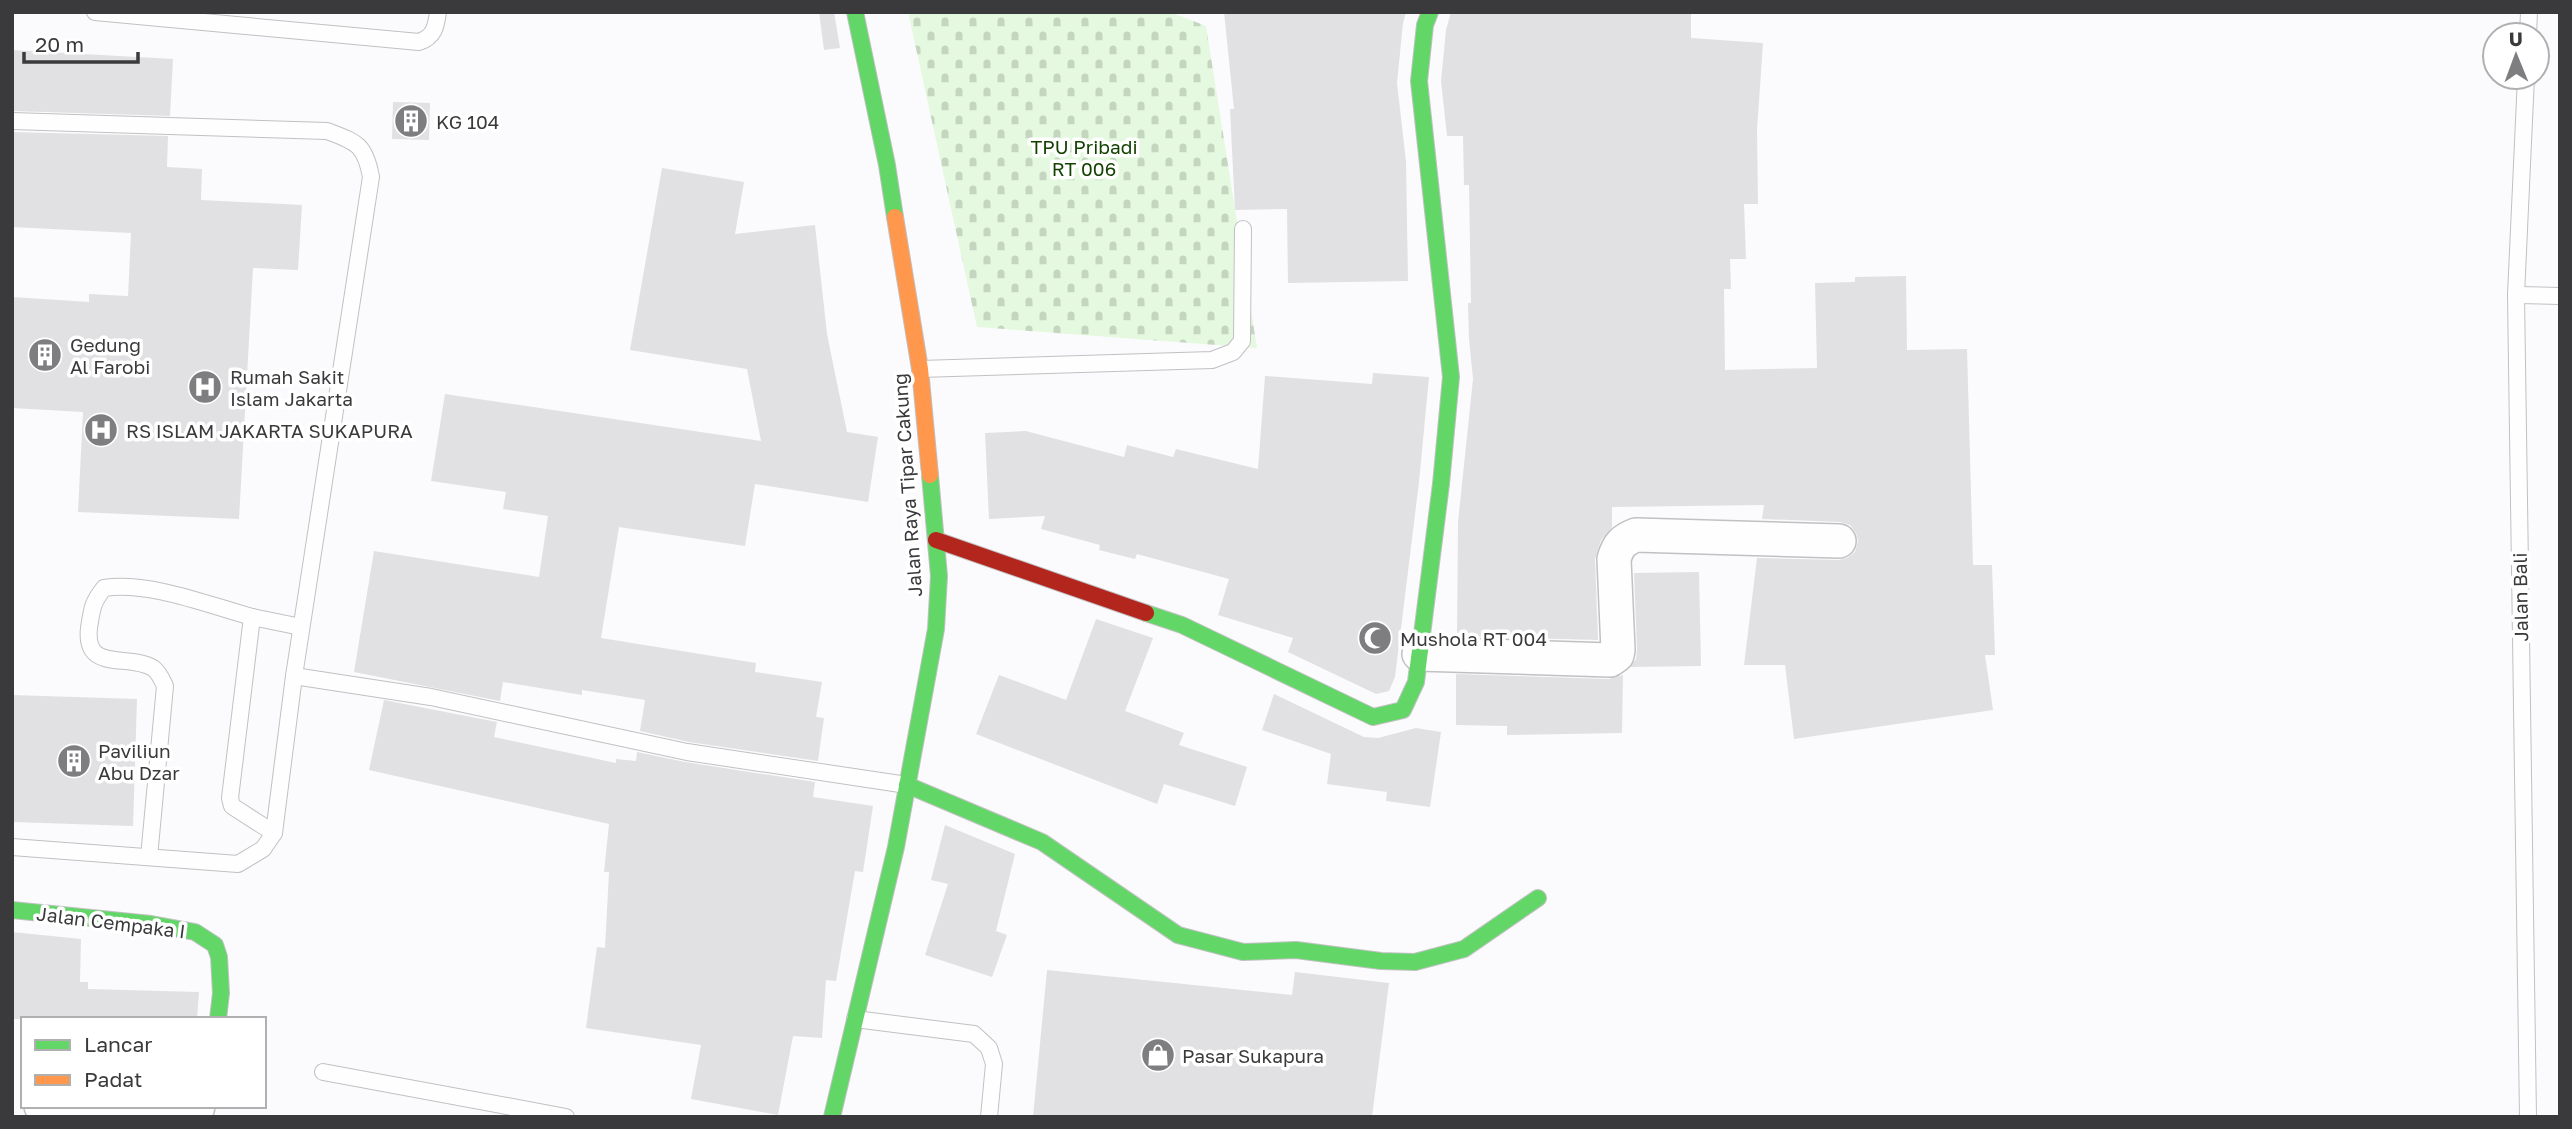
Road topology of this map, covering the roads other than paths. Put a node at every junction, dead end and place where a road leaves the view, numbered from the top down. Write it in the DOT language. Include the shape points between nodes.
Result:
graph roads {
  1 [pos="95,12"];
  2 [pos="438,12"];
  3 [pos="855,12"];
  4 [pos="1430,12"];
  5 [pos="2525,91"];
  6 [pos="12,121"];
  7 [pos="1242,229"];
  8 [pos="2516,295"];
  9 [pos="2560,296"];
  10 [pos="920,369"];
  11 [pos="936,540"];
  12 [pos="1839,541"];
  13 [pos="252,617"];
  14 [pos="301,627"];
  15 [pos="1419,654"];
  16 [pos="294,676"];
  17 [pos="907,785"];
  18 [pos="274,833"];
  19 [pos="12,848"];
  20 [pos="149,857"];
  21 [pos="1538,898"];
  22 [pos="12,910"];
  23 [pos="218,1017"];
  24 [pos="855,1019"];
  25 [pos="323,1072"];
  26 [pos="64,1108"];
  27 [pos="168,1117"];
  28 [pos="566,1117"];
  29 [pos="832,1117"];
  30 [pos="989,1117"];
  31 [pos="2528,1117"];
  1 -- 2 [label="lane" via="419,42 436,28"];
  3 -- 10 [label="street, Jalan Raya Tipar Cakung" via="887,165"];
  4 -- 15 [label="street" via="1419,81 1451,377"];
  5 -- 8 [label="lane, Jalan Bali"];
  6 -- 14 [label="lane" via="327,131 357,142 368,159 372,177"];
  7 -- 10 [label="lane" via="1242,341 1233,352 1212,360"];
  8 -- 9 [label="lane"];
  8 -- 31 [label="lane, Jalan Bali"];
  10 -- 11 [label="street, Jalan Raya Tipar Cakung"];
  11 -- 15 [label="street" via="1182,625 1373,717 1403,710 1415,688"];
  11 -- 17 [label="street, Jalan Raya Tipar Cakung" via="936,629"];
  12 -- 15 [label="street" via="1636,535 1617,547 1614,559 1618,650 1610,660"];
  13 -- 14 [label="lane"];
  13 -- 18 [label="lane" via="230,798 232,806"];
  13 -- 20 [label="lane" via="122,585 104,588 92,602 89,647 96,655 154,669 165,686"];
  14 -- 16 [label="lane"];
  16 -- 17 [label="lane" via="431,696 687,752"];
  16 -- 18 [label="lane"];
  17 -- 21 [label="street" via="1042,842 1178,935 1243,952 1296,950 1415,962 1464,949"];
  17 -- 24 [label="street, Jalan Raya Tipar Cakung"];
  18 -- 20 [label="lane" via="263,849 238,864"];
  19 -- 20 [label="lane"];
  22 -- 23 [label="street, Jalan Cempaka I" via="195,932 215,945 219,957"];
  24 -- 29 [label="street, Jalan Raya Tipar Cakung"];
  24 -- 30 [label="lane" via="974,1034 989,1048 994,1064"];
  25 -- 28 [label="lane"];
  26 -- 27 [label="street"];
}
